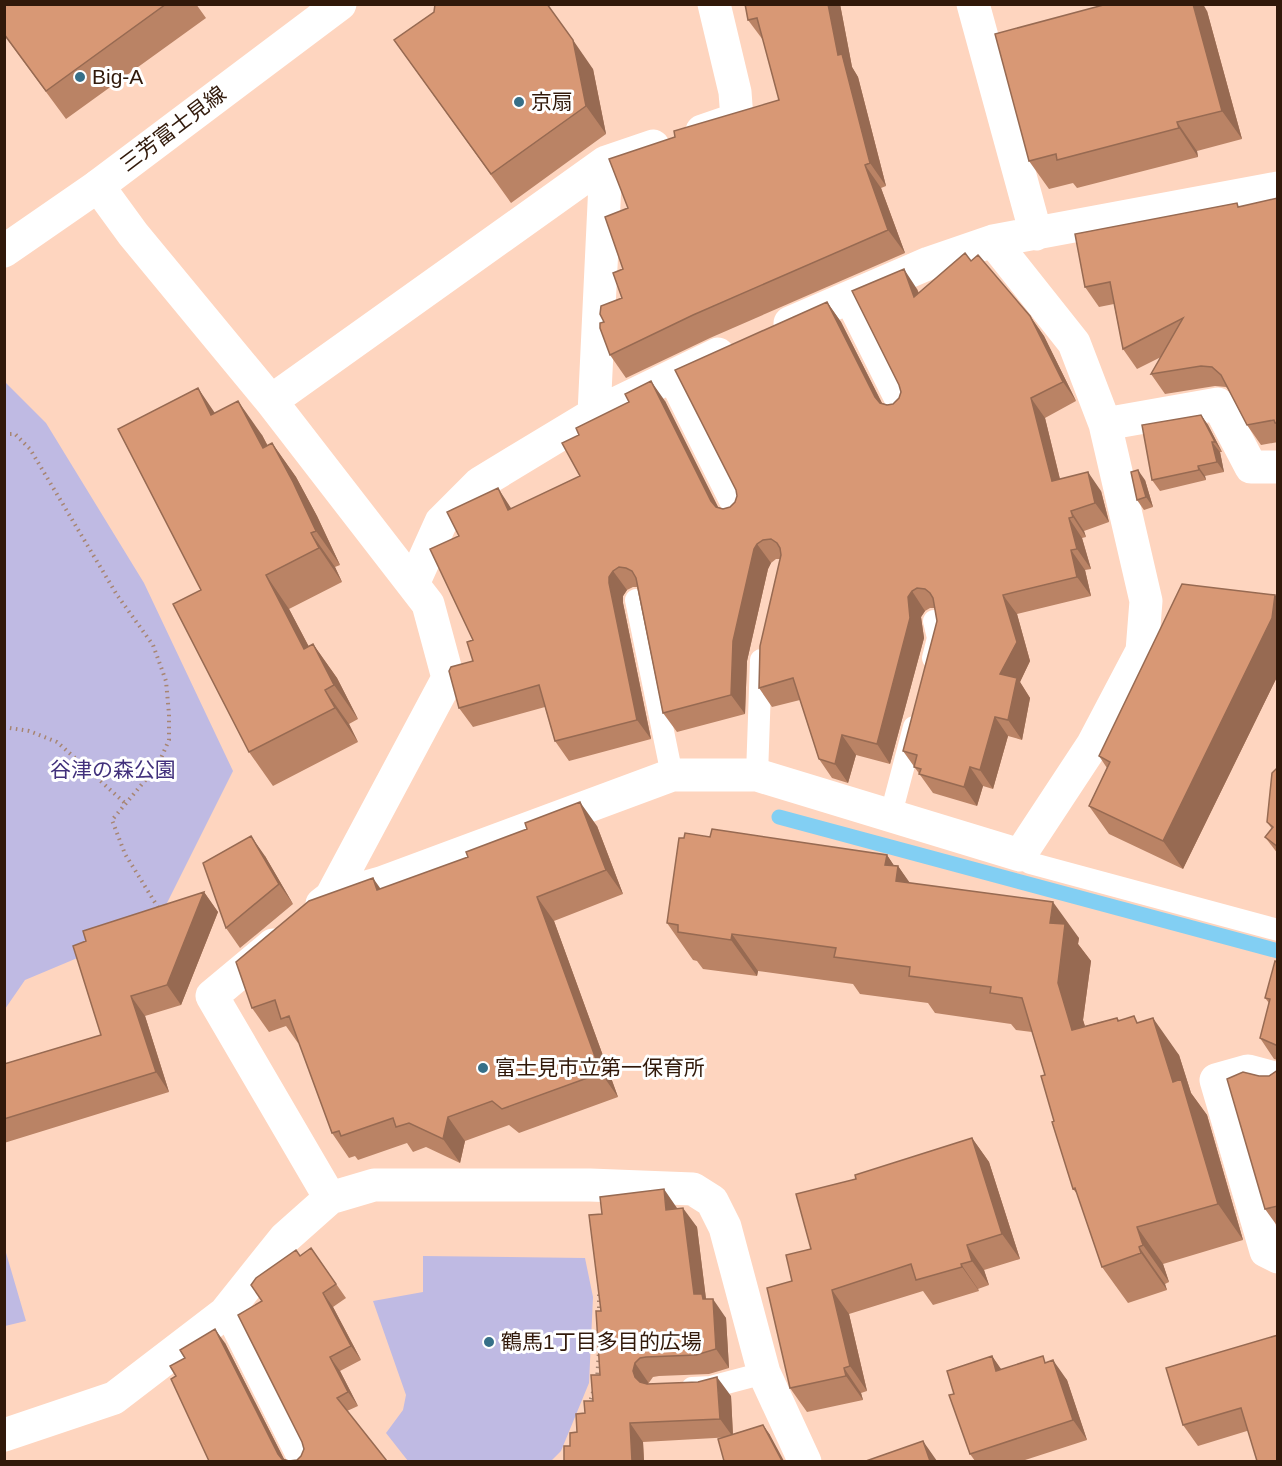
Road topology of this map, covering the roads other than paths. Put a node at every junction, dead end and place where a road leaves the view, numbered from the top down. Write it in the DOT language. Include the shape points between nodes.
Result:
graph roads {
  1 [pos="340,4"];
  2 [pos="714,4"];
  3 [pos="973,4"];
  4 [pos="606,162"];
  5 [pos="98,186"];
  6 [pos="1278,188"];
  7 [pos="1036,234"];
  8 [pos="993,241"];
  9 [pos="4,251"];
  10 [pos="845,299"];
  11 [pos="669,379"];
  12 [pos="271,401"];
  13 [pos="902,411"];
  14 [pos="594,414"];
  15 [pos="1105,424"];
  16 [pos="1278,467"];
  17 [pos="737,515"];
  18 [pos="412,584"];
  19 [pos="636,600"];
  20 [pos="934,621"];
  21 [pos="765,641"];
  22 [pos="927,682"];
  23 [pos="921,704"];
  24 [pos="672,775"];
  25 [pos="757,775"];
  26 [pos="891,814"];
  27 [pos="1020,855"];
  28 [pos="331,897"];
  29 [pos="1278,930"];
  30 [pos="1278,1079"];
  31 [pos="330,1198"];
  32 [pos="1278,1257"];
  33 [pos="225,1313"];
  34 [pos="764,1373"];
  35 [pos="670,1389"];
  36 [pos="4,1435"];
  37 [pos="300,1461"];
  38 [pos="805,1461"];
  1 -- 5 [label="street, 三芳富士見線"];
  2 -- 4 [label="street" via="735,92 737,119"];
  3 -- 7 [label="street"];
  4 -- 12 [label="street"];
  4 -- 14 [label="street"];
  5 -- 9 [label="street, 三芳富士見線"];
  5 -- 12 [label="street" via="142,246"];
  6 -- 7 [label="street"];
  7 -- 8 [label="street"];
  8 -- 10 [label="street"];
  8 -- 15 [label="street" via="1074,343"];
  10 -- 11 [label="street"];
  10 -- 13 [label="lane"];
  11 -- 14 [label="street"];
  11 -- 17 [label="lane"];
  12 -- 18 [label="street"];
  14 -- 18 [label="street" via="480,483 441,522"];
  15 -- 16 [label="street" via="1218,404 1251,466"];
  15 -- 27 [label="street" via="1146,600 1142,651 1093,744"];
  18 -- 28 [label="street" via="428,604 448,678"];
  19 -- 24 [label="lane"];
  20 -- 22 [label="lane" via="938,638"];
  21 -- 25 [label="lane" via="760,664"];
  23 -- 26 [label="lane"];
  24 -- 25 [label="street"];
  24 -- 28 [label="street" via="381,883"];
  25 -- 26 [label="street"];
  26 -- 27 [label="street"];
  27 -- 29 [label="lane" via="1030,863"];
  28 -- 31 [label="street" via="212,996"];
  30 -- 32 [label="street" via="1248,1071 1216,1080 1266,1251"];
  31 -- 33 [label="street" via="285,1238"];
  31 -- 34 [label="street" via="374,1185 693,1189 711,1201 725,1227"];
  33 -- 36 [label="street" via="114,1398"];
  33 -- 37 [label="lane"];
  34 -- 35 [label="lane" via="711,1387"];
  34 -- 38 [label="street"];
}
